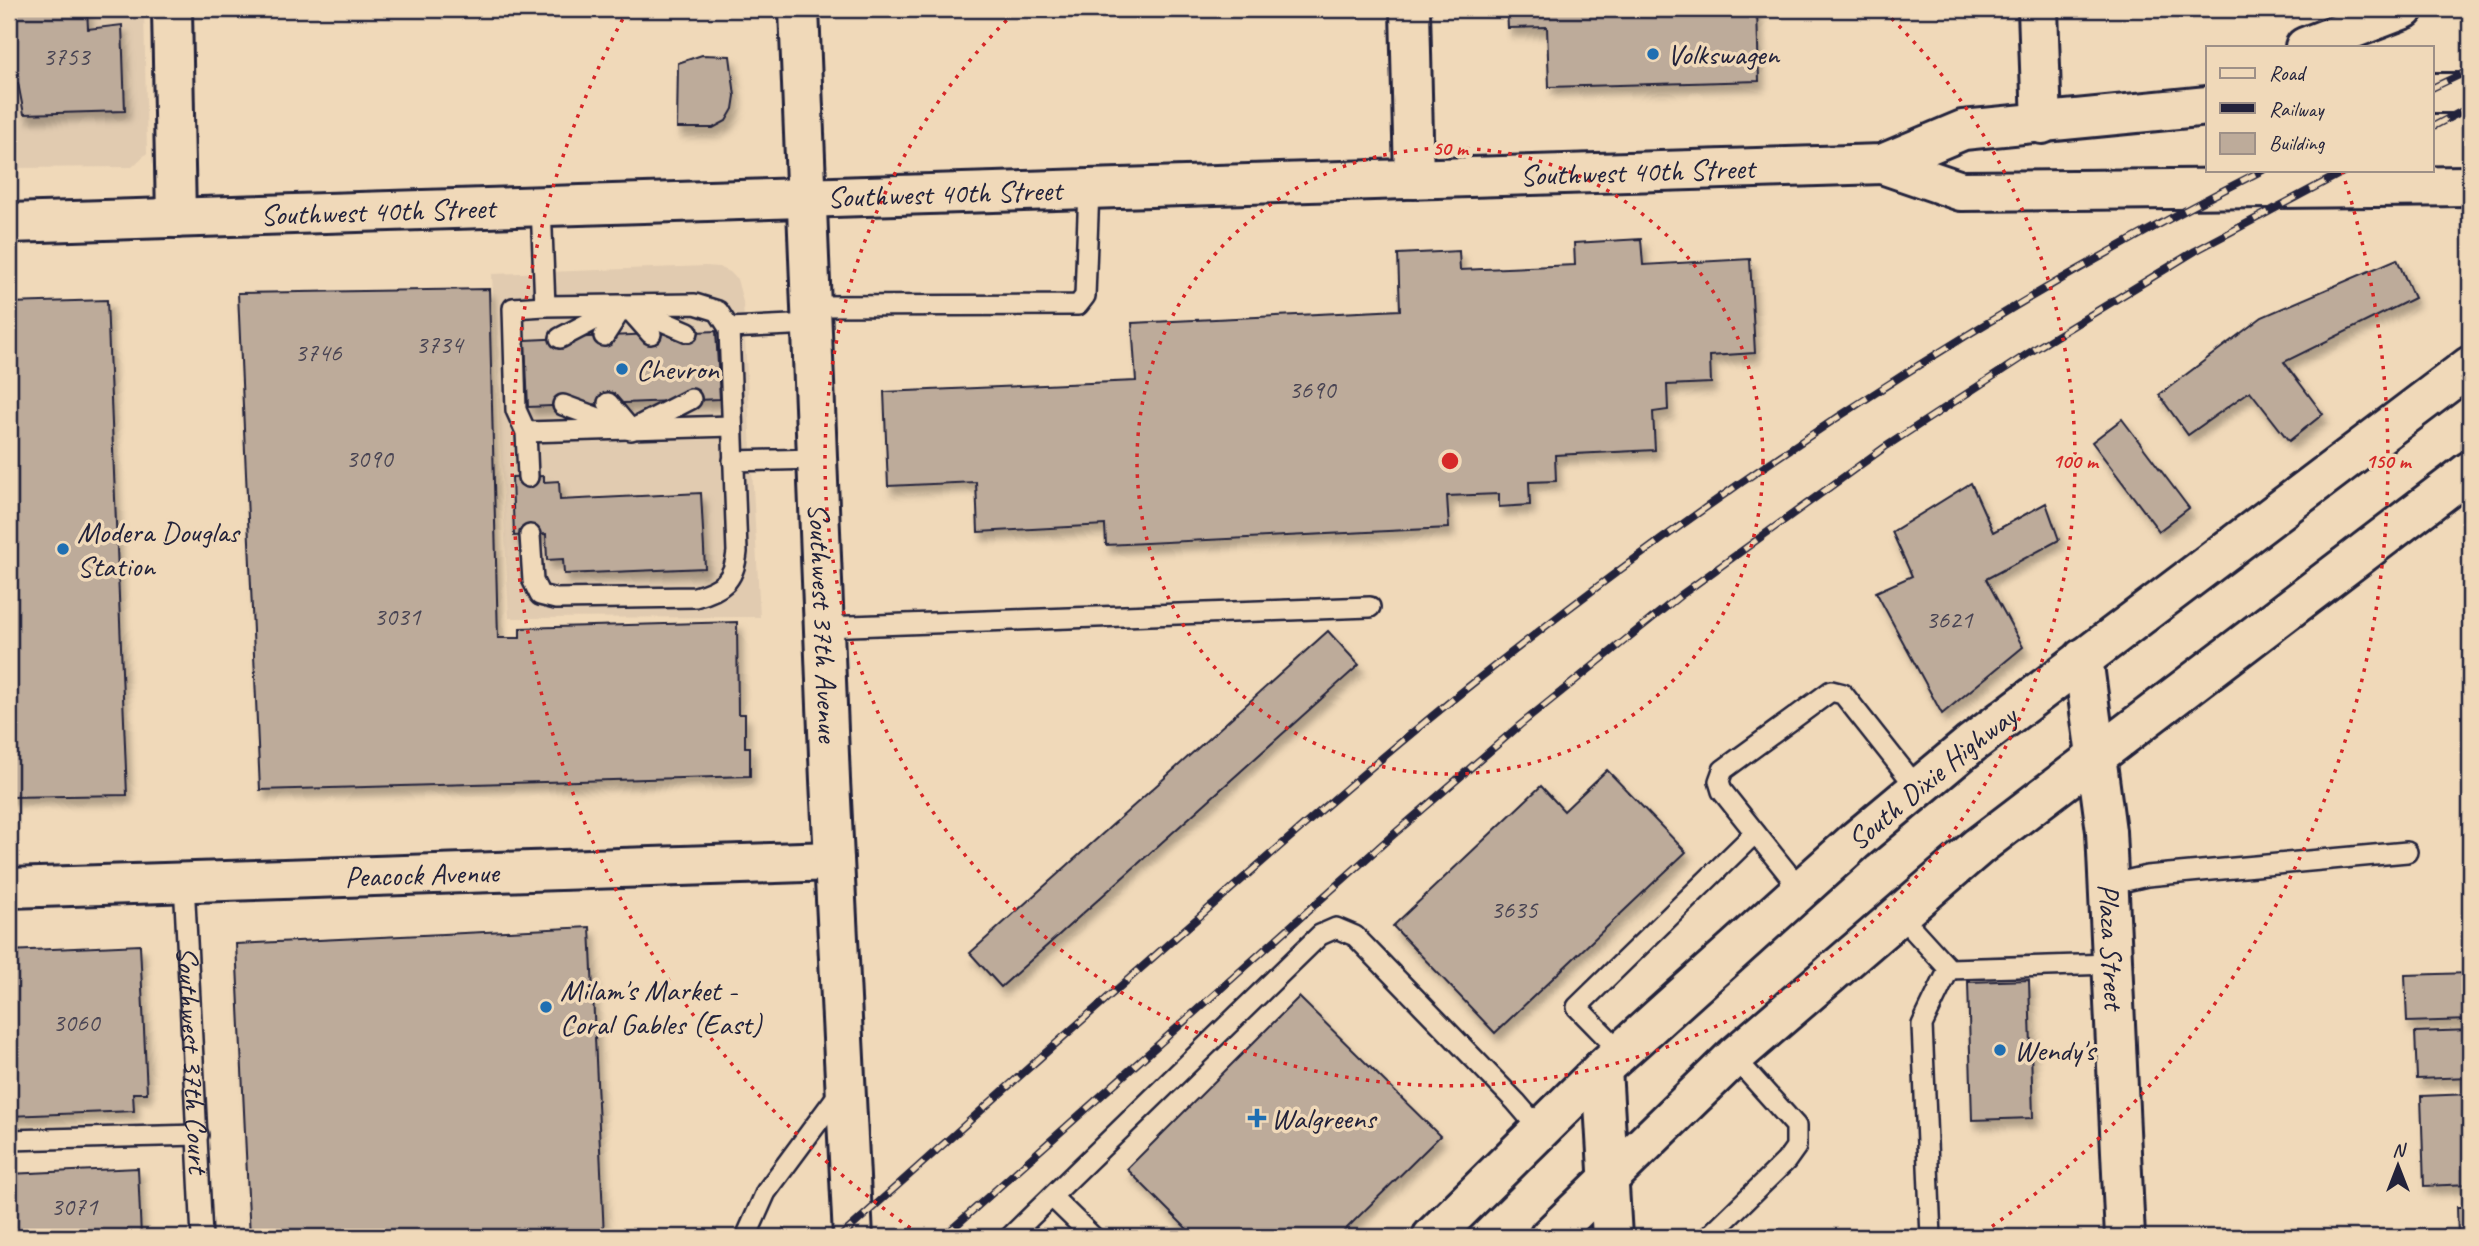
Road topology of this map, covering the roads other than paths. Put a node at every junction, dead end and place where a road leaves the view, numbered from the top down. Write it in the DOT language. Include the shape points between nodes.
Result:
graph roads {
  1 [pos="172,9"];
  2 [pos="799,9"];
  3 [pos="1410,9"];
  4 [pos="2038,9"];
  5 [pos="2404,9"];
  6 [pos="2308,46"];
  7 [pos="2434,93"];
  8 [pos="2470,93"];
  9 [pos="2206,106"];
  10 [pos="2042,124"];
  11 [pos="1882,164"];
  12 [pos="1414,179"];
  13 [pos="2470,186"];
  14 [pos="1088,189"];
  15 [pos="806,198"];
  16 [pos="541,205"];
  17 [pos="176,218"];
  18 [pos="9,223"];
  19 [pos="625,304"];
  20 [pos="545,306"];
  21 [pos="811,315"];
  22 [pos="729,328"];
  23 [pos="688,332"];
  24 [pos="651,334"];
  25 [pos="604,336"];
  26 [pos="560,338"];
  27 [pos="2470,366"];
  28 [pos="691,399"];
  29 [pos="654,401"];
  30 [pos="608,403"];
  31 [pos="563,405"];
  32 [pos="732,426"];
  33 [pos="631,430"];
  34 [pos="526,432"];
  35 [pos="817,459"];
  36 [pos="733,461"];
  37 [pos="2470,471"];
  38 [pos="528,477"];
  39 [pos="530,535"];
  40 [pos="1370,607"];
  41 [pos="824,627"];
  42 [pos="2083,658"];
  43 [pos="2095,755"];
  44 [pos="1918,789"];
  45 [pos="1755,833"];
  46 [pos="2407,852"];
  47 [pos="834,860"];
  48 [pos="184,882"];
  49 [pos="2108,885"];
  50 [pos="9,888"];
  51 [pos="1801,890"];
  52 [pos="1899,914"];
  53 [pos="2111,964"];
  54 [pos="1949,969"];
  55 [pos="1734,1057"];
  56 [pos="1611,1060"];
  57 [pos="846,1084"];
  58 [pos="1540,1130"];
  59 [pos="198,1135"];
  60 [pos="9,1140"];
  61 [pos="1609,1178"];
  62 [pos="1052,1196"];
  63 [pos="202,1237"];
  64 [pos="746,1237"];
  65 [pos="853,1237"];
  66 [pos="1010,1237"];
  67 [pos="1093,1237"];
  68 [pos="1432,1237"];
  69 [pos="1549,1237"];
  70 [pos="1612,1237"];
  71 [pos="1708,1237"];
  72 [pos="1931,1237"];
  73 [pos="2125,1237"];
  1 -- 17 [label="main road"];
  2 -- 15 [label="main road, Southwest 37th Avenue"];
  3 -- 12 [label="main road"];
  4 -- 10 [label="main road"];
  5 -- 6 [label="main road"];
  7 -- 8 [label="main road"];
  9 -- 10 [label="main road, Southwest 40th Street"];
  10 -- 11 [label="main road, Southwest 40th Street" via="1963,130"];
  11 -- 12 [label="main road, Southwest 40th Street"];
  11 -- 13 [label="main road, Southwest 40th Street" via="1961,191"];
  12 -- 14 [label="main road, Southwest 40th Street"];
  14 -- 15 [label="main road, Southwest 40th Street"];
  14 -- 21 [label="lane" via="1085,296 1079,305"];
  15 -- 16 [label="main road, Southwest 40th Street"];
  15 -- 21 [label="main road, Southwest 37th Avenue"];
  16 -- 17 [label="main road, Southwest 40th Street"];
  16 -- 20 [label="lane"];
  17 -- 18 [label="main road, Southwest 40th Street"];
  19 -- 20 [label="lane"];
  19 -- 22 [label="lane" via="695,304 718,311"];
  19 -- 23 [label="lane"];
  19 -- 24 [label="lane"];
  19 -- 25 [label="lane"];
  19 -- 26 [label="lane"];
  20 -- 34 [label="lane" via="513,308 516,410"];
  21 -- 22 [label="lane"];
  21 -- 35 [label="main road, Southwest 37th Avenue"];
  22 -- 32 [label="lane"];
  27 -- 42 [label="main road, South Dixie Highway"];
  28 -- 33 [label="lane"];
  29 -- 33 [label="lane"];
  30 -- 33 [label="lane"];
  31 -- 33 [label="lane"];
  32 -- 33 [label="lane"];
  32 -- 36 [label="lane"];
  33 -- 34 [label="lane"];
  34 -- 38 [label="lane"];
  35 -- 36 [label="lane"];
  35 -- 41 [label="main road, Southwest 37th Avenue"];
  36 -- 39 [label="lane" via="735,570 710,593 556,599 540,595 533,581"];
  37 -- 43 [label="main road"];
  40 -- 41 [label="lane"];
  41 -- 47 [label="main road, Southwest 37th Avenue"];
  42 -- 43 [label="main road, Plaza Street"];
  42 -- 44 [label="main road, South Dixie Highway"];
  43 -- 49 [label="main road, Plaza Street"];
  43 -- 52 [label="main road"];
  44 -- 45 [label="lane" via="1843,694 1831,691 1723,770 1722,791"];
  44 -- 51 [label="main road, South Dixie Highway"];
  45 -- 51 [label="lane"];
  45 -- 56 [label="lane" via="1577,1007"];
  46 -- 49 [label="lane" via="2147,876"];
  47 -- 48 [label="main road, Peacock Avenue"];
  47 -- 57 [label="main road, Southwest 37th Avenue"];
  48 -- 50 [label="main road, Peacock Avenue"];
  48 -- 59 [label="lane, Southwest 37th Court"];
  49 -- 53 [label="main road, Plaza Street"];
  51 -- 56 [label="main road, South Dixie Highway"];
  52 -- 54 [label="lane"];
  52 -- 55 [label="main road"];
  53 -- 54 [label="lane"];
  53 -- 73 [label="main road, Plaza Street"];
  54 -- 72 [label="lane" via="1922,1026"];
  55 -- 61 [label="main road"];
  55 -- 71 [label="lane" via="1796,1126 1796,1147"];
  56 -- 58 [label="main road, South Dixie Highway"];
  56 -- 61 [label="main road"];
  57 -- 64 [label="lane" via="766,1192"];
  57 -- 65 [label="main road, Southwest 37th Avenue"];
  58 -- 62 [label="lane" via="1355,936 1336,928 1320,935"];
  58 -- 68 [label="main road, South Dixie Highway"];
  59 -- 60 [label="lane"];
  59 -- 63 [label="lane, Southwest 37th Court"];
  61 -- 69 [label="main road"];
  61 -- 70 [label="main road"];
  62 -- 66 [label="lane"];
  62 -- 67 [label="lane"];
}
